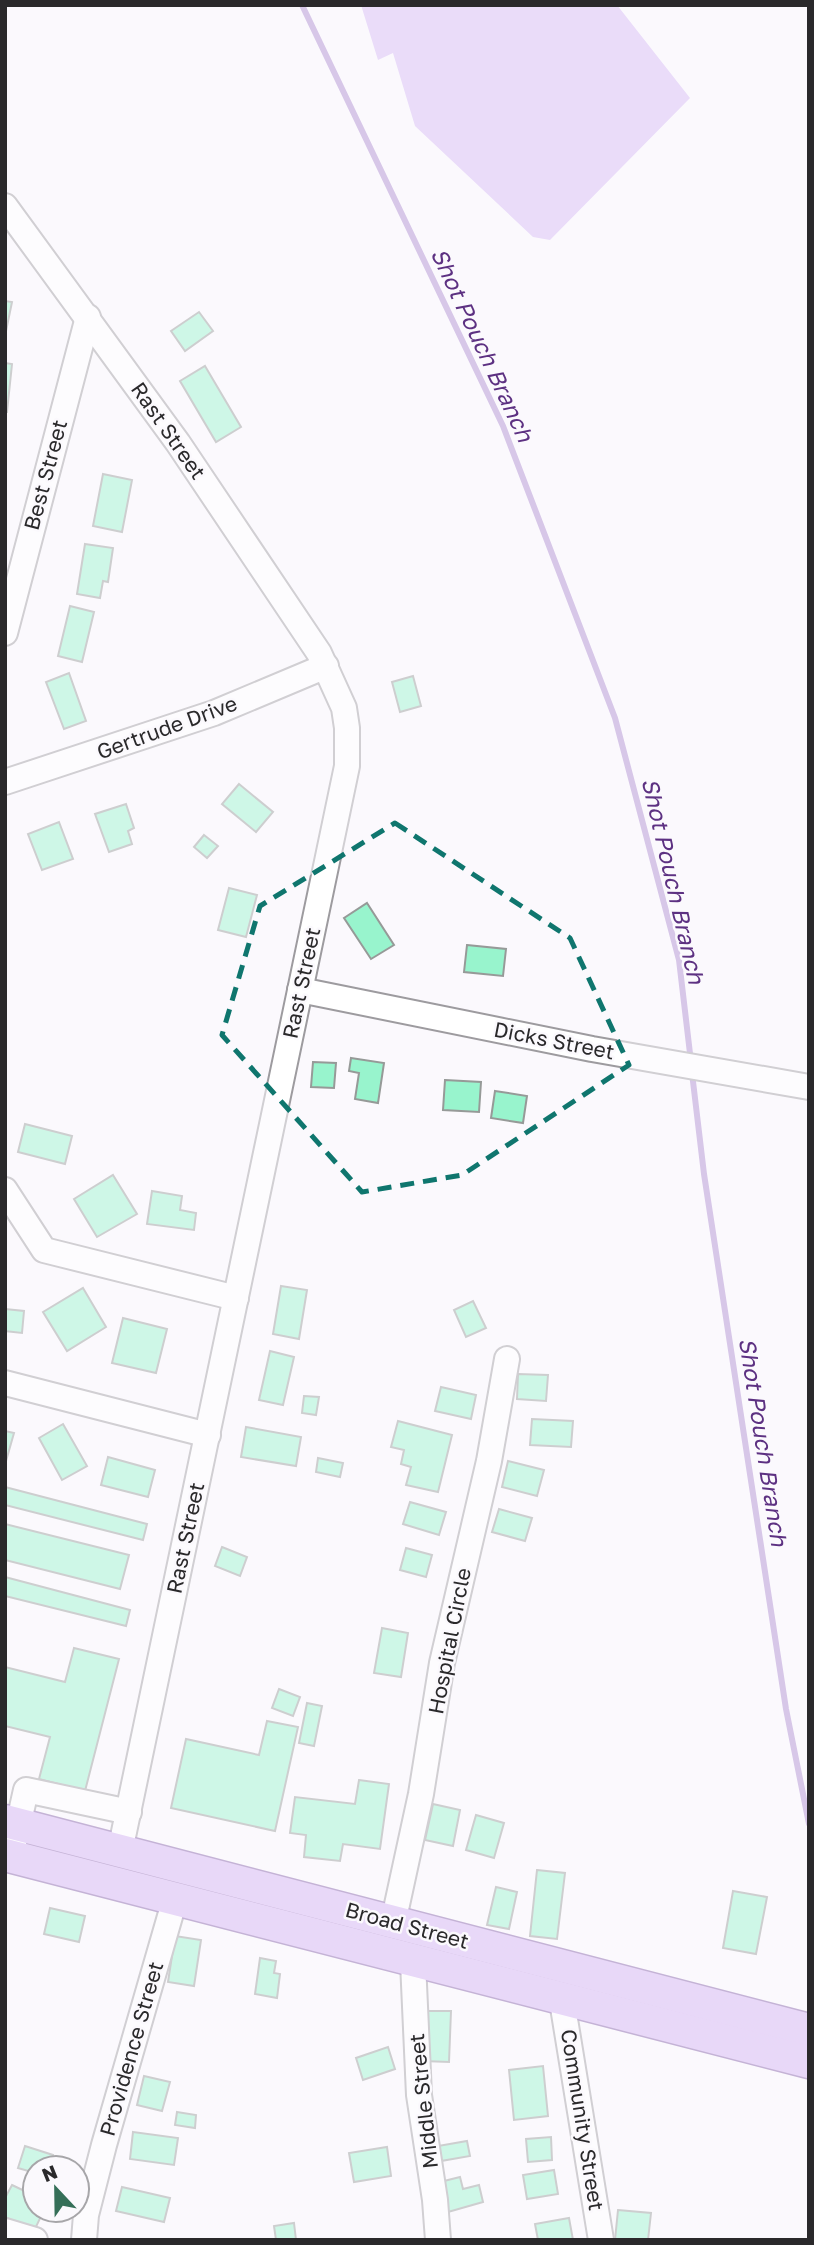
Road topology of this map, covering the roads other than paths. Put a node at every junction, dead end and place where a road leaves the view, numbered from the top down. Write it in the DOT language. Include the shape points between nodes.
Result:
graph roads {
  1 [pos="5,206"];
  2 [pos="88,317"];
  3 [pos="5,633"];
  4 [pos="326,666"];
  5 [pos="5,782"];
  6 [pos="300,990"];
  7 [pos="809,1087"];
  8 [pos="5,1190"];
  9 [pos="236,1298"];
  10 [pos="507,1359"];
  11 [pos="5,1383"];
  12 [pos="208,1435"];
  13 [pos="129,1812"];
  14 [pos="12,1823"];
  15 [pos="120,1851"];
  16 [pos="8,1856"];
  17 [pos="175,1899"];
  18 [pos="393,1923"];
  19 [pos="413,1962"];
  20 [pos="562,2001"];
  21 [pos="809,2030"];
  22 [pos="809,2062"];
  23 [pos="5,2231"];
  24 [pos="35,2240"];
  25 [pos="84,2240"];
  26 [pos="438,2240"];
  27 [pos="601,2240"];
  1 -- 2 [label="street, Rast Street"];
  2 -- 3 [label="street, Best Street"];
  2 -- 4 [label="street, Rast Street"];
  4 -- 5 [label="street, Gertrude Drive" via="214,713"];
  4 -- 6 [label="street, Rast Street" via="344,708 347,766"];
  6 -- 7 [label="street, Dicks Street"];
  6 -- 9 [label="street, Rast Street"];
  8 -- 9 [label="street" via="44,1250"];
  9 -- 12 [label="street, Rast Street"];
  10 -- 18 [label="street, Hospital Circle" via="489,1461 442,1662 421,1794"];
  11 -- 12 [label="street"];
  12 -- 13 [label="street, Rast Street"];
  13 -- 14 [label="street" via="26,1790"];
  13 -- 15 [label="street, Rast Street"];
  14 -- 15 [label="main road, Broad Street"];
  14 -- 16 [label="street"];
  15 -- 18 [label="main road, Broad Street"];
  16 -- 17 [label="main road, Broad Street"];
  17 -- 19 [label="main road, Broad Street"];
  17 -- 25 [label="street, Providence Street" via="104,2145"];
  18 -- 21 [label="main road, Broad Street"];
  19 -- 20 [label="main road, Broad Street"];
  19 -- 26 [label="street, Middle Street" via="419,2095"];
  20 -- 22 [label="main road, Broad Street"];
  20 -- 27 [label="street, Community Street"];
  23 -- 24 [label="street"];
}
